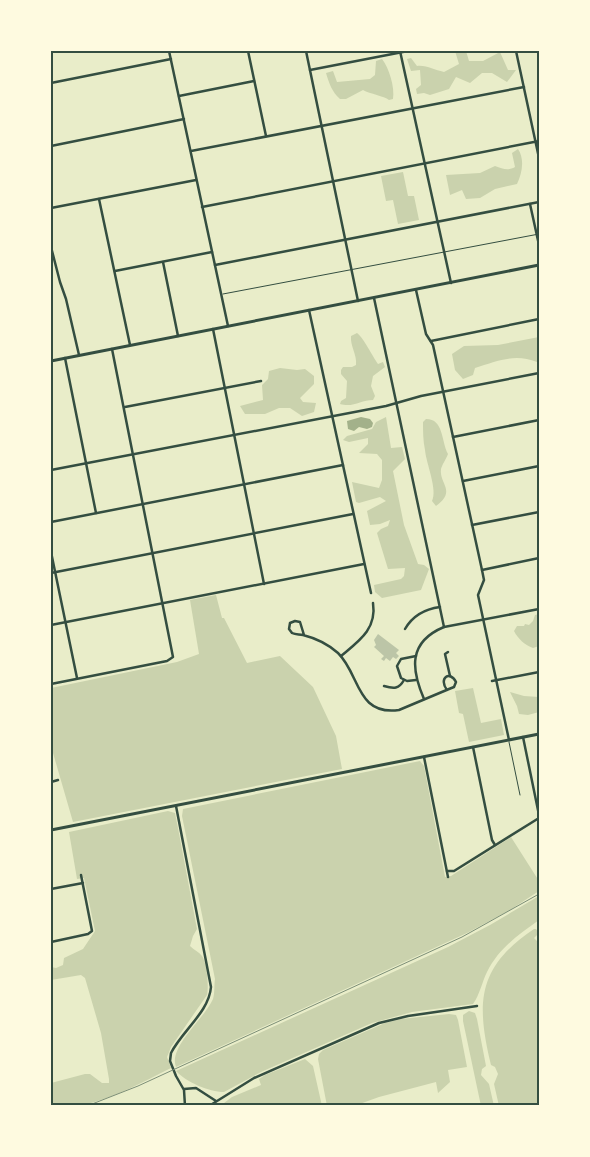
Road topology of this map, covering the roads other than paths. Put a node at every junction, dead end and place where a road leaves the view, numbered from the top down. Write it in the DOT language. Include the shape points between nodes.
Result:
graph roads {
  1 [pos="170,51"];
  2 [pos="248,51"];
  3 [pos="306,51"];
  4 [pos="408,51"];
  5 [pos="516,51"];
  6 [pos="400,52"];
  7 [pos="171,59"];
  8 [pos="310,70"];
  9 [pos="254,81"];
  10 [pos="51,83"];
  11 [pos="524,87"];
  12 [pos="179,96"];
  13 [pos="412,108"];
  14 [pos="184,120"];
  15 [pos="321,126"];
  16 [pos="266,136"];
  17 [pos="537,142"];
  18 [pos="51,146"];
  19 [pos="191,151"];
  20 [pos="539,158"];
  21 [pos="425,163"];
  22 [pos="196,180"];
  23 [pos="333,182"];
  24 [pos="99,199"];
  25 [pos="539,202"];
  26 [pos="530,204"];
  27 [pos="202,207"];
  28 [pos="51,208"];
  29 [pos="438,222"];
  30 [pos="538,234"];
  31 [pos="345,240"];
  32 [pos="539,245"];
  33 [pos="51,247"];
  34 [pos="212,252"];
  35 [pos="444,252"];
  36 [pos="163,262"];
  37 [pos="215,265"];
  38 [pos="539,265"];
  39 [pos="352,270"];
  40 [pos="114,272"];
  41 [pos="451,283"];
  42 [pos="416,290"];
  43 [pos="221,295"];
  44 [pos="374,298"];
  45 [pos="358,301"];
  46 [pos="309,310"];
  47 [pos="539,319"];
  48 [pos="228,326"];
  49 [pos="213,329"];
  50 [pos="178,336"];
  51 [pos="431,341"];
  52 [pos="130,345"];
  53 [pos="112,349"];
  54 [pos="79,355"];
  55 [pos="65,358"];
  56 [pos="51,361"];
  57 [pos="539,373"];
  58 [pos="261,381"];
  59 [pos="224,388"];
  60 [pos="443,392"];
  61 [pos="396,404"];
  62 [pos="124,407"];
  63 [pos="332,416"];
  64 [pos="539,420"];
  65 [pos="234,434"];
  66 [pos="453,437"];
  67 [pos="134,454"];
  68 [pos="86,463"];
  69 [pos="343,465"];
  70 [pos="539,466"];
  71 [pos="51,470"];
  72 [pos="463,481"];
  73 [pos="244,484"];
  74 [pos="144,504"];
  75 [pos="539,512"];
  76 [pos="96,513"];
  77 [pos="354,514"];
  78 [pos="51,522"];
  79 [pos="472,525"];
  80 [pos="254,533"];
  81 [pos="51,552"];
  82 [pos="154,553"];
  83 [pos="539,558"];
  84 [pos="364,564"];
  85 [pos="482,570"];
  86 [pos="55,572"];
  87 [pos="51,573"];
  88 [pos="264,584"];
  89 [pos="371,593"];
  90 [pos="163,603"];
  91 [pos="373,603"];
  92 [pos="440,607"];
  93 [pos="539,609"];
  94 [pos="484,620"];
  95 [pos="66,622"];
  96 [pos="51,625"];
  97 [pos="444,627"];
  98 [pos="405,628"];
  99 [pos="304,635"];
  100 [pos="448,652"];
  101 [pos="341,656"];
  102 [pos="416,656"];
  103 [pos="539,672"];
  104 [pos="450,676"];
  105 [pos="77,678"];
  106 [pos="404,680"];
  107 [pos="416,680"];
  108 [pos="494,680"];
  109 [pos="51,684"];
  110 [pos="384,686"];
  111 [pos="446,690"];
  112 [pos="424,699"];
  113 [pos="539,734"];
  114 [pos="523,737"];
  115 [pos="509,740"];
  116 [pos="473,747"];
  117 [pos="424,757"];
  118 [pos="58,780"];
  119 [pos="51,782"];
  120 [pos="520,795"];
  121 [pos="176,806"];
  122 [pos="539,817"];
  123 [pos="51,830"];
  124 [pos="495,846"];
  125 [pos="447,871"];
  126 [pos="81,875"];
  127 [pos="448,877"];
  128 [pos="83,883"];
  129 [pos="51,890"];
  130 [pos="51,942"];
  131 [pos="477,1006"];
  132 [pos="184,1090"];
  133 [pos="216,1100"];
  134 [pos="185,1106"];
  135 [pos="209,1106"];
  1 -- 7 [label="street"];
  2 -- 9 [label="street"];
  3 -- 8 [label="street"];
  4 -- 6 [label="street"];
  5 -- 11 [label="street"];
  6 -- 8 [label="street"];
  6 -- 13 [label="street"];
  7 -- 10 [label="street"];
  7 -- 12 [label="street"];
  8 -- 15 [label="street"];
  9 -- 12 [label="street"];
  9 -- 16 [label="street"];
  11 -- 13 [label="street"];
  11 -- 17 [label="street"];
  12 -- 14 [label="street"];
  13 -- 15 [label="street"];
  13 -- 21 [label="street"];
  14 -- 18 [label="street"];
  14 -- 19 [label="street"];
  15 -- 16 [label="street"];
  15 -- 23 [label="street"];
  16 -- 19 [label="street"];
  17 -- 20 [label="street"];
  17 -- 21 [label="street"];
  19 -- 22 [label="street"];
  21 -- 23 [label="street"];
  21 -- 29 [label="street"];
  22 -- 24 [label="street"];
  22 -- 27 [label="street"];
  23 -- 27 [label="street"];
  23 -- 31 [label="street"];
  24 -- 28 [label="street"];
  24 -- 40 [label="street"];
  25 -- 26 [label="street"];
  26 -- 29 [label="street"];
  26 -- 30 [label="street"];
  27 -- 34 [label="street"];
  29 -- 31 [label="street"];
  29 -- 35 [label="street"];
  30 -- 32 [label="street"];
  30 -- 35 [label="lane"];
  31 -- 37 [label="street"];
  31 -- 39 [label="street"];
  33 -- 54 [label="street"];
  34 -- 36 [label="street"];
  34 -- 37 [label="street"];
  35 -- 39 [label="lane"];
  35 -- 41 [label="street"];
  36 -- 40 [label="street"];
  36 -- 50 [label="street"];
  37 -- 43 [label="street"];
  38 -- 41 [label="main road"];
  39 -- 43 [label="lane"];
  39 -- 45 [label="street"];
  40 -- 52 [label="street"];
  41 -- 42 [label="main road"];
  42 -- 44 [label="main road"];
  42 -- 51 [label="street" via="426,334"];
  43 -- 48 [label="street"];
  44 -- 45 [label="main road"];
  44 -- 61 [label="street"];
  45 -- 46 [label="main road"];
  46 -- 48 [label="main road"];
  46 -- 63 [label="street"];
  47 -- 51 [label="street"];
  48 -- 49 [label="main road"];
  49 -- 50 [label="main road"];
  49 -- 59 [label="street"];
  50 -- 52 [label="main road"];
  51 -- 60 [label="street"];
  52 -- 53 [label="main road"];
  53 -- 54 [label="main road"];
  53 -- 62 [label="street"];
  54 -- 55 [label="main road"];
  55 -- 56 [label="main road"];
  55 -- 68 [label="street"];
  57 -- 60 [label="street"];
  58 -- 59 [label="street"];
  59 -- 62 [label="street"];
  59 -- 65 [label="street"];
  60 -- 61 [label="street"];
  60 -- 66 [label="street"];
  61 -- 63 [label="street"];
  61 -- 92 [label="street"];
  62 -- 67 [label="street"];
  63 -- 65 [label="street"];
  63 -- 69 [label="street"];
  64 -- 66 [label="street"];
  65 -- 67 [label="street"];
  65 -- 73 [label="street"];
  66 -- 72 [label="street"];
  67 -- 68 [label="street"];
  67 -- 74 [label="street"];
  68 -- 71 [label="street"];
  68 -- 76 [label="street"];
  69 -- 73 [label="street"];
  69 -- 77 [label="street"];
  70 -- 72 [label="street"];
  72 -- 79 [label="street"];
  73 -- 74 [label="street"];
  73 -- 80 [label="street"];
  74 -- 76 [label="street"];
  74 -- 82 [label="street"];
  75 -- 79 [label="street"];
  76 -- 78 [label="street"];
  77 -- 80 [label="street"];
  77 -- 84 [label="street"];
  79 -- 85 [label="street"];
  80 -- 82 [label="street"];
  80 -- 88 [label="street"];
  81 -- 86 [label="street"];
  82 -- 86 [label="street"];
  82 -- 90 [label="street"];
  83 -- 85 [label="street"];
  84 -- 88 [label="street"];
  84 -- 89 [label="street"];
  85 -- 94 [label="street" via="484,580 478,595"];
  86 -- 87 [label="street"];
  86 -- 95 [label="street"];
  88 -- 90 [label="street"];
  90 -- 95 [label="street"];
  90 -- 105 [label="street" via="173,649 172,659"];
  91 -- 101 [label="street" via="367,632"];
  92 -- 97 [label="street"];
  92 -- 98 [label="street" via="426,609"];
  93 -- 94 [label="street"];
  94 -- 97 [label="street"];
  94 -- 108 [label="street"];
  95 -- 96 [label="street"];
  95 -- 105 [label="street"];
  97 -- 102 [label="street" via="428,637"];
  99 -- 99 [label="street" via="296,635 290,631 289,625 295,620 300,622"];
  99 -- 101 [label="street" via="328,645"];
  100 -- 104 [label="street" via="445,654"];
  101 -- 112 [label="street" via="362,695 377,708 399,710"];
  102 -- 106 [label="street" via="404,657 398,662 398,672"];
  102 -- 107 [label="street"];
  103 -- 108 [label="street"];
  104 -- 111 [label="street" via="443,680"];
  104 -- 111 [label="street" via="456,682"];
  105 -- 109 [label="street"];
  106 -- 107 [label="street"];
  106 -- 110 [label="street" via="399,687"];
  107 -- 112 [label="street"];
  108 -- 115 [label="street"];
  111 -- 112 [label="street"];
  113 -- 114 [label="main road"];
  114 -- 115 [label="main road"];
  114 -- 122 [label="street"];
  115 -- 116 [label="main road"];
  115 -- 120 [label="lane"];
  116 -- 117 [label="main road"];
  116 -- 124 [label="street"];
  117 -- 121 [label="main road"];
  117 -- 125 [label="street"];
  118 -- 119 [label="street"];
  121 -- 123 [label="main road"];
  121 -- 132 [label="street" via="211,987 208,1000 171,1053 170,1062"];
  122 -- 124 [label="street"];
  124 -- 125 [label="street" via="454,871"];
  125 -- 127 [label="street"];
  126 -- 128 [label="street"];
  128 -- 129 [label="street"];
  128 -- 130 [label="street" via="91,933"];
  131 -- 133 [label="street" via="378,1023 254,1078"];
  132 -- 133 [label="street" via="196,1088"];
  132 -- 134 [label="street"];
  133 -- 135 [label="street"];
}
